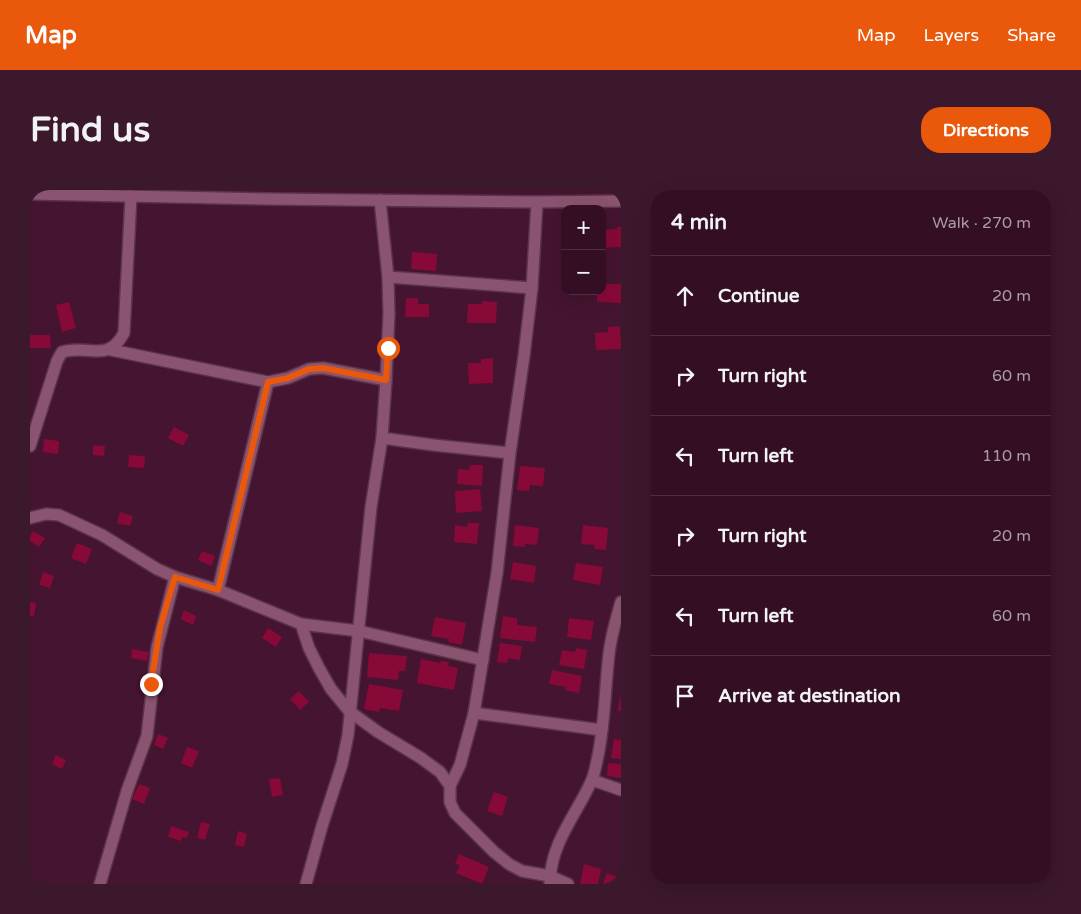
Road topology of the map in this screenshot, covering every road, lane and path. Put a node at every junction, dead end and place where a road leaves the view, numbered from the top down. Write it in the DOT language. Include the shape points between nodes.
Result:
graph roads {
  1 [pos="30,194"];
  2 [pos="131,196"];
  3 [pos="380,200"];
  4 [pos="621,201"];
  5 [pos="537,202"];
  6 [pos="388,277"];
  7 [pos="532,288"];
  8 [pos="111,350"];
  9 [pos="386,380"];
  10 [pos="268,382"];
  11 [pos="382,438"];
  12 [pos="30,446"];
  13 [pos="510,453"];
  14 [pos="30,518"];
  15 [pos="175,577"];
  16 [pos="218,590"];
  17 [pos="621,602"];
  18 [pos="301,624"];
  19 [pos="359,631"];
  20 [pos="483,660"];
  21 [pos="349,711"];
  22 [pos="474,713"];
  23 [pos="602,730"];
  24 [pos="592,780"];
  25 [pos="450,786"];
  26 [pos="621,790"];
  27 [pos="550,880"];
  28 [pos="100,884"];
  29 [pos="306,884"];
  30 [pos="568,884"];
  1 -- 2 [label="street"];
  2 -- 3 [label="street"];
  2 -- 8 [label="street" via="124,334"];
  3 -- 5 [label="street"];
  3 -- 6 [label="street"];
  4 -- 5 [label="street"];
  5 -- 7 [label="street"];
  6 -- 7 [label="street"];
  6 -- 9 [label="street"];
  7 -- 13 [label="street"];
  8 -- 10 [label="street"];
  8 -- 12 [label="street" via="72,349 62,352"];
  9 -- 10 [label="street" via="323,368"];
  9 -- 11 [label="street"];
  10 -- 16 [label="street"];
  11 -- 13 [label="street"];
  11 -- 19 [label="street" via="371,507"];
  13 -- 20 [label="street" via="497,573"];
  14 -- 15 [label="street" via="46,514 60,516 102,535"];
  15 -- 16 [label="street"];
  15 -- 28 [label="street" via="157,647 147,736"];
  16 -- 18 [label="street"];
  17 -- 23 [label="street" via="610,642"];
  18 -- 19 [label="street"];
  18 -- 21 [label="street" via="319,668"];
  19 -- 20 [label="street"];
  19 -- 21 [label="street"];
  20 -- 22 [label="street"];
  21 -- 25 [label="street" via="434,767"];
  21 -- 29 [label="street" via="342,764"];
  22 -- 23 [label="street"];
  22 -- 25 [label="street" via="460,765"];
  23 -- 24 [label="street"];
  24 -- 26 [label="street"];
  24 -- 27 [label="street" via="561,838"];
  25 -- 27 [label="street" via="450,802 455,813 494,852 522,871"];
  27 -- 30 [label="street"];
}
